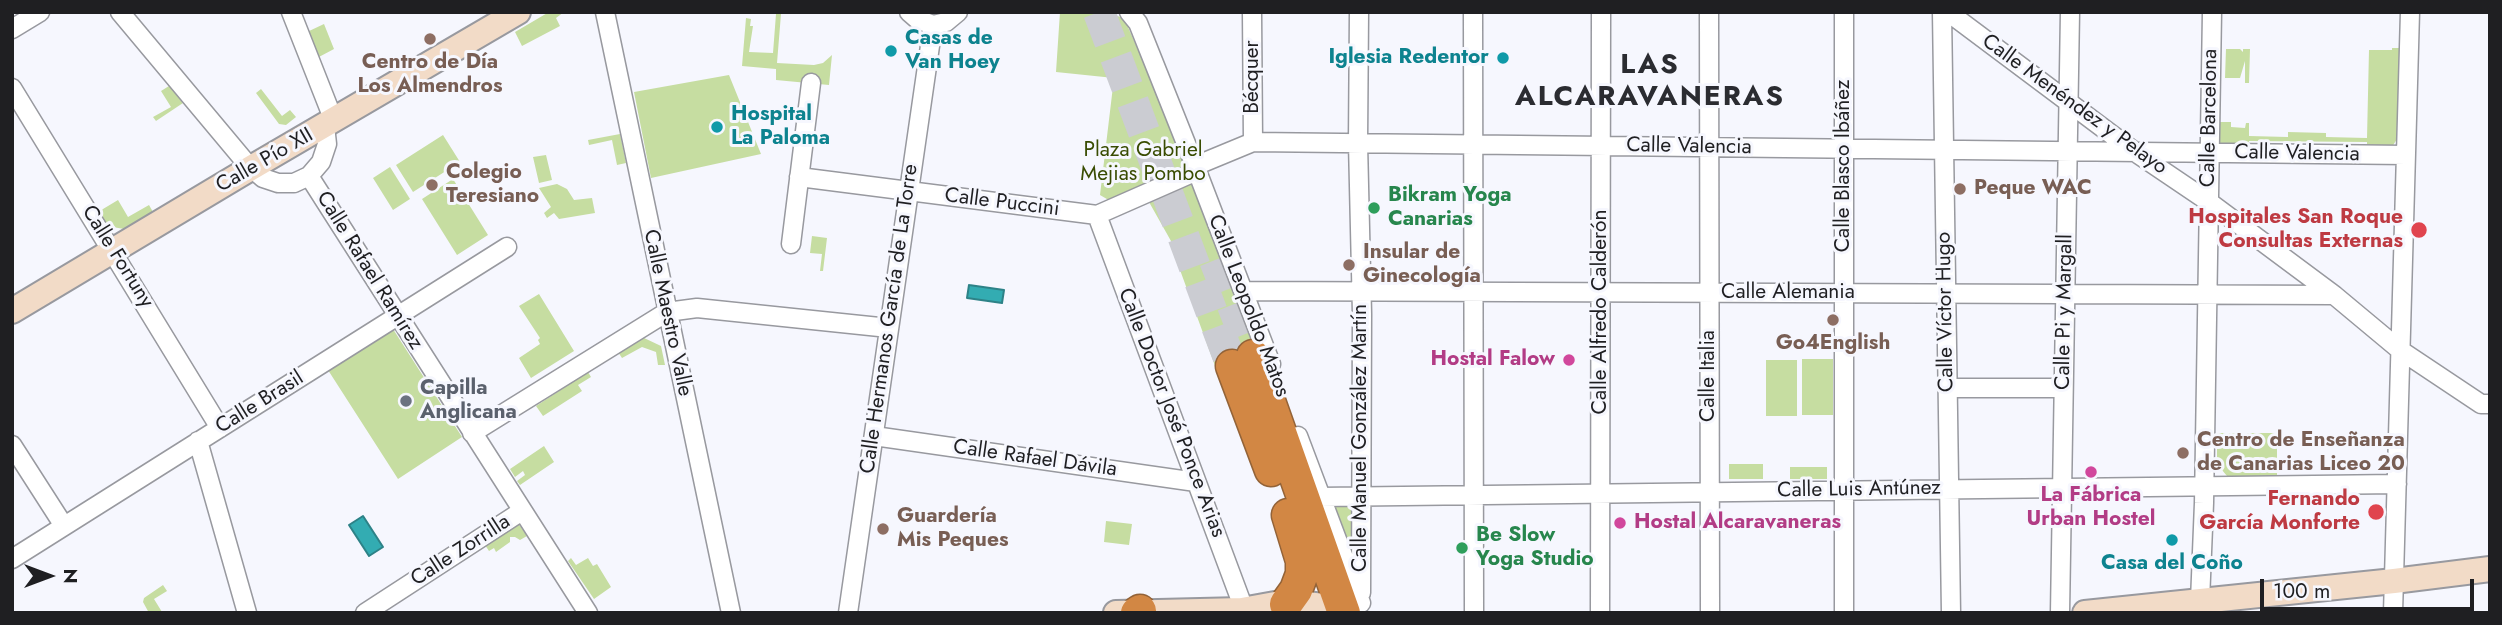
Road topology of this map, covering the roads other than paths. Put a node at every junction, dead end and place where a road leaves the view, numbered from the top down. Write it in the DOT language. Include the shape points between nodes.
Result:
graph roads {
  1 [pos="40,12"];
  2 [pos="120,12"];
  3 [pos="291,12"];
  4 [pos="518,12"];
  5 [pos="605,12"];
  6 [pos="909,12"];
  7 [pos="958,12"];
  8 [pos="1252,12"];
  9 [pos="1359,12"];
  10 [pos="1473,12"];
  11 [pos="1601,12"];
  12 [pos="1709,12"];
  13 [pos="1844,12"];
  14 [pos="1942,12"];
  15 [pos="1948,12"];
  16 [pos="2070,12"];
  17 [pos="2212,12"];
  18 [pos="2410,12"];
  19 [pos="1136,16"];
  20 [pos="933,25"];
  21 [pos="12,29"];
  22 [pos="811,83"];
  23 [pos="12,88"];
  24 [pos="2068,102"];
  25 [pos="329,123"];
  26 [pos="1253,142"];
  27 [pos="1358,143"];
  28 [pos="1473,144"];
  29 [pos="1601,146"];
  30 [pos="1709,147"];
  31 [pos="1844,149"];
  32 [pos="1944,150"];
  33 [pos="2068,151"];
  34 [pos="2135,152"];
  35 [pos="2188,152"];
  36 [pos="2210,153"];
  37 [pos="2406,155"];
  38 [pos="251,168"];
  39 [pos="1196,168"];
  40 [pos="2170,175"];
  41 [pos="309,176"];
  42 [pos="799,177"];
  43 [pos="908,191"];
  44 [pos="2209,202"];
  45 [pos="1097,215"];
  46 [pos="791,244"];
  47 [pos="507,247"];
  48 [pos="113,250"];
  49 [pos="1243,291"];
  50 [pos="1361,292"];
  51 [pos="1473,292"];
  52 [pos="1601,293"];
  53 [pos="1709,293"];
  54 [pos="1844,293"];
  55 [pos="1946,294"];
  56 [pos="2065,294"];
  57 [pos="2207,295"];
  58 [pos="2334,295"];
  59 [pos="12,311"];
  60 [pos="667,312"];
  61 [pos="398,317"];
  62 [pos="889,328"];
  63 [pos="2400,350"];
  64 [pos="1947,388"];
  65 [pos="2063,388"];
  66 [pos="2490,404"];
  67 [pos="220,428"];
  68 [pos="472,433"];
  69 [pos="874,436"];
  70 [pos="198,441"];
  71 [pos="12,444"];
  72 [pos="1196,482"];
  73 [pos="2397,484"];
  74 [pos="2204,486"];
  75 [pos="2062,488"];
  76 [pos="1949,489"];
  77 [pos="1844,491"];
  78 [pos="1710,492"];
  79 [pos="1600,494"];
  80 [pos="1474,495"];
  81 [pos="1362,496"];
  82 [pos="1320,497"];
  83 [pos="522,512"];
  84 [pos="64,526"];
  85 [pos="12,559"];
  86 [pos="2490,569"];
  87 [pos="2395,581"];
  88 [pos="2204,607"];
  89 [pos="1264,609"];
  90 [pos="1352,610"];
  91 [pos="1131,612"];
  92 [pos="247,613"];
  93 [pos="365,613"];
  94 [pos="588,613"];
  95 [pos="731,613"];
  96 [pos="848,613"];
  97 [pos="1474,613"];
  98 [pos="1600,613"];
  99 [pos="1710,613"];
  100 [pos="1844,613"];
  101 [pos="1951,613"];
  102 [pos="2060,613"];
  103 [pos="2085,613"];
  104 [pos="2393,613"];
  1 -- 21 [label="street"];
  2 -- 38 [label="street"];
  3 -- 25 [label="street"];
  4 -- 25 [label="street, Calle Pío XII"];
  5 -- 60 [label="street, Calle Maestro Valle"];
  6 -- 20 [label="street"];
  7 -- 20 [label="street"];
  8 -- 26 [label="street, Bécquer"];
  9 -- 27 [label="street, Calle Manuel González Martín"];
  10 -- 28 [label="street"];
  11 -- 29 [label="street, Calle Alfredo Calderón"];
  12 -- 30 [label="street, Calle Italia"];
  13 -- 31 [label="street, Calle Blasco Ibáñez"];
  14 -- 32 [label="street, Calle Víctor Hugo"];
  15 -- 24 [label="street, Calle Menéndez y Pelayo"];
  16 -- 24 [label="street, Calle Pi y Margall"];
  17 -- 36 [label="street, Calle Barcelona"];
  18 -- 37 [label="street"];
  19 -- 39 [label="street, Calle Leopoldo Matos"];
  20 -- 43 [label="street, Calle Hermanos García de La Torre"];
  22 -- 42 [label="street"];
  23 -- 48 [label="street, Calle Fortuny"];
  24 -- 33 [label="street, Calle Pi y Margall"];
  24 -- 34 [label="street, Calle Menéndez y Pelayo"];
  25 -- 38 [label="street, Calle Pío XII"];
  25 -- 41 [label="street, Calle Rafael Ramírez" via="321,162"];
  26 -- 27 [label="street, Calle Valencia"];
  26 -- 39 [label="street, Calle Valencia"];
  27 -- 28 [label="street, Calle Valencia"];
  27 -- 50 [label="street, Calle Manuel González Martín"];
  28 -- 29 [label="street, Calle Valencia"];
  28 -- 51 [label="street"];
  29 -- 30 [label="street, Calle Valencia"];
  29 -- 52 [label="street, Calle Alfredo Calderón"];
  30 -- 31 [label="street, Calle Valencia"];
  30 -- 53 [label="street, Calle Italia"];
  31 -- 32 [label="street, Calle Valencia"];
  31 -- 54 [label="street, Calle Blasco Ibáñez"];
  32 -- 33 [label="street, Calle Valencia"];
  32 -- 55 [label="street, Calle Víctor Hugo"];
  33 -- 34 [label="street, Calle Valencia"];
  33 -- 56 [label="street, Calle Pi y Margall"];
  34 -- 35 [label="street, Calle Valencia"];
  34 -- 40 [label="street, Calle Menéndez y Pelayo"];
  35 -- 36 [label="street, Calle Valencia"];
  35 -- 40 [label="street" via="2175,162"];
  36 -- 37 [label="street, Calle Valencia"];
  36 -- 44 [label="street, Calle Barcelona"];
  37 -- 63 [label="street"];
  38 -- 41 [label="street, Calle Rafael Ramírez" via="278,183 294,183"];
  38 -- 48 [label="street, Calle Pío XII"];
  39 -- 45 [label="street, Calle Valencia"];
  39 -- 49 [label="street, Calle Leopoldo Matos"];
  40 -- 44 [label="street, Calle Menéndez y Pelayo"];
  41 -- 61 [label="street, Calle Rafael Ramírez"];
  42 -- 43 [label="street, Calle Puccini"];
  42 -- 46 [label="street"];
  43 -- 45 [label="street, Calle Puccini"];
  43 -- 62 [label="street, Calle Hermanos García de La Torre"];
  44 -- 57 [label="street, Calle Barcelona"];
  44 -- 58 [label="street, Calle Menéndez y Pelayo"];
  45 -- 72 [label="street, Calle Doctor José Ponce Arias"];
  47 -- 61 [label="street, Calle Brasil"];
  48 -- 59 [label="street, Calle Pío XII"];
  48 -- 67 [label="street, Calle Fortuny"];
  49 -- 50 [label="street, Calle Alemania"];
  49 -- 82 [label="street, Calle Leopoldo Matos"];
  50 -- 51 [label="street, Calle Alemania"];
  50 -- 81 [label="street, Calle Manuel González Martín"];
  51 -- 52 [label="street, Calle Alemania"];
  51 -- 80 [label="street"];
  52 -- 53 [label="street, Calle Alemania"];
  52 -- 79 [label="street, Calle Alfredo Calderón"];
  53 -- 54 [label="street, Calle Alemania"];
  53 -- 78 [label="street, Calle Italia"];
  54 -- 55 [label="street, Calle Alemania"];
  54 -- 77 [label="street, Calle Blasco Ibáñez"];
  55 -- 56 [label="street, Calle Alemania"];
  55 -- 64 [label="street, Calle Víctor Hugo"];
  56 -- 57 [label="street, Calle Alemania"];
  56 -- 65 [label="street, Calle Pi y Margall"];
  57 -- 58 [label="street, Calle Alemania"];
  57 -- 74 [label="street, Calle Barcelona"];
  58 -- 63 [label="street, Calle Menéndez y Pelayo"];
  60 -- 62 [label="street" via="697,308"];
  60 -- 68 [label="street"];
  60 -- 95 [label="street, Calle Maestro Valle"];
  61 -- 67 [label="street, Calle Brasil"];
  61 -- 68 [label="street, Calle Rafael Ramírez"];
  62 -- 69 [label="street, Calle Hermanos García de La Torre"];
  63 -- 66 [label="street, Calle Menéndez y Pelayo" via="2481,404"];
  63 -- 73 [label="street"];
  64 -- 65 [label="street"];
  64 -- 76 [label="street, Calle Víctor Hugo"];
  65 -- 75 [label="street, Calle Pi y Margall"];
  67 -- 70 [label="street, Calle Brasil"];
  68 -- 83 [label="street, Calle Rafael Ramírez"];
  69 -- 72 [label="street, Calle Rafael Dávila"];
  69 -- 96 [label="street, Calle Hermanos García de La Torre"];
  70 -- 84 [label="street, Calle Brasil"];
  70 -- 92 [label="street"];
  71 -- 84 [label="street"];
  72 -- 89 [label="street, Calle Doctor José Ponce Arias" via="1241,601"];
  73 -- 74 [label="street, Calle Luis Antúnez"];
  73 -- 87 [label="street"];
  74 -- 75 [label="street, Calle Luis Antúnez"];
  74 -- 88 [label="street, Calle Barcelona"];
  75 -- 76 [label="street, Calle Luis Antúnez"];
  75 -- 102 [label="street, Calle Pi y Margall"];
  76 -- 77 [label="street, Calle Luis Antúnez"];
  76 -- 101 [label="street, Calle Víctor Hugo"];
  77 -- 78 [label="street, Calle Luis Antúnez"];
  77 -- 100 [label="street, Calle Blasco Ibáñez"];
  78 -- 79 [label="street, Calle Luis Antúnez"];
  78 -- 99 [label="street, Calle Italia"];
  79 -- 80 [label="street, Calle Luis Antúnez"];
  79 -- 98 [label="street, Calle Alfredo Calderón"];
  80 -- 81 [label="street, Calle Luis Antúnez"];
  80 -- 97 [label="street"];
  81 -- 82 [label="street, Calle Luis Antúnez"];
  81 -- 90 [label="street, Calle Manuel González Martín"];
  82 -- 90 [label="street, Calle Leopoldo Matos"];
  83 -- 93 [label="street, Calle Zorrilla"];
  83 -- 94 [label="street, Calle Rafael Ramírez"];
  84 -- 85 [label="street, Calle Brasil"];
  86 -- 87 [label="street"];
  87 -- 88 [label="street"];
  87 -- 104 [label="street"];
  88 -- 103 [label="street"];
  89 -- 90 [label="street" via="1323,606"];
  89 -- 90 [label="highway" via="1296,590 1302,574 1301,554 1243,361"];
  89 -- 91 [label="street"];
}
